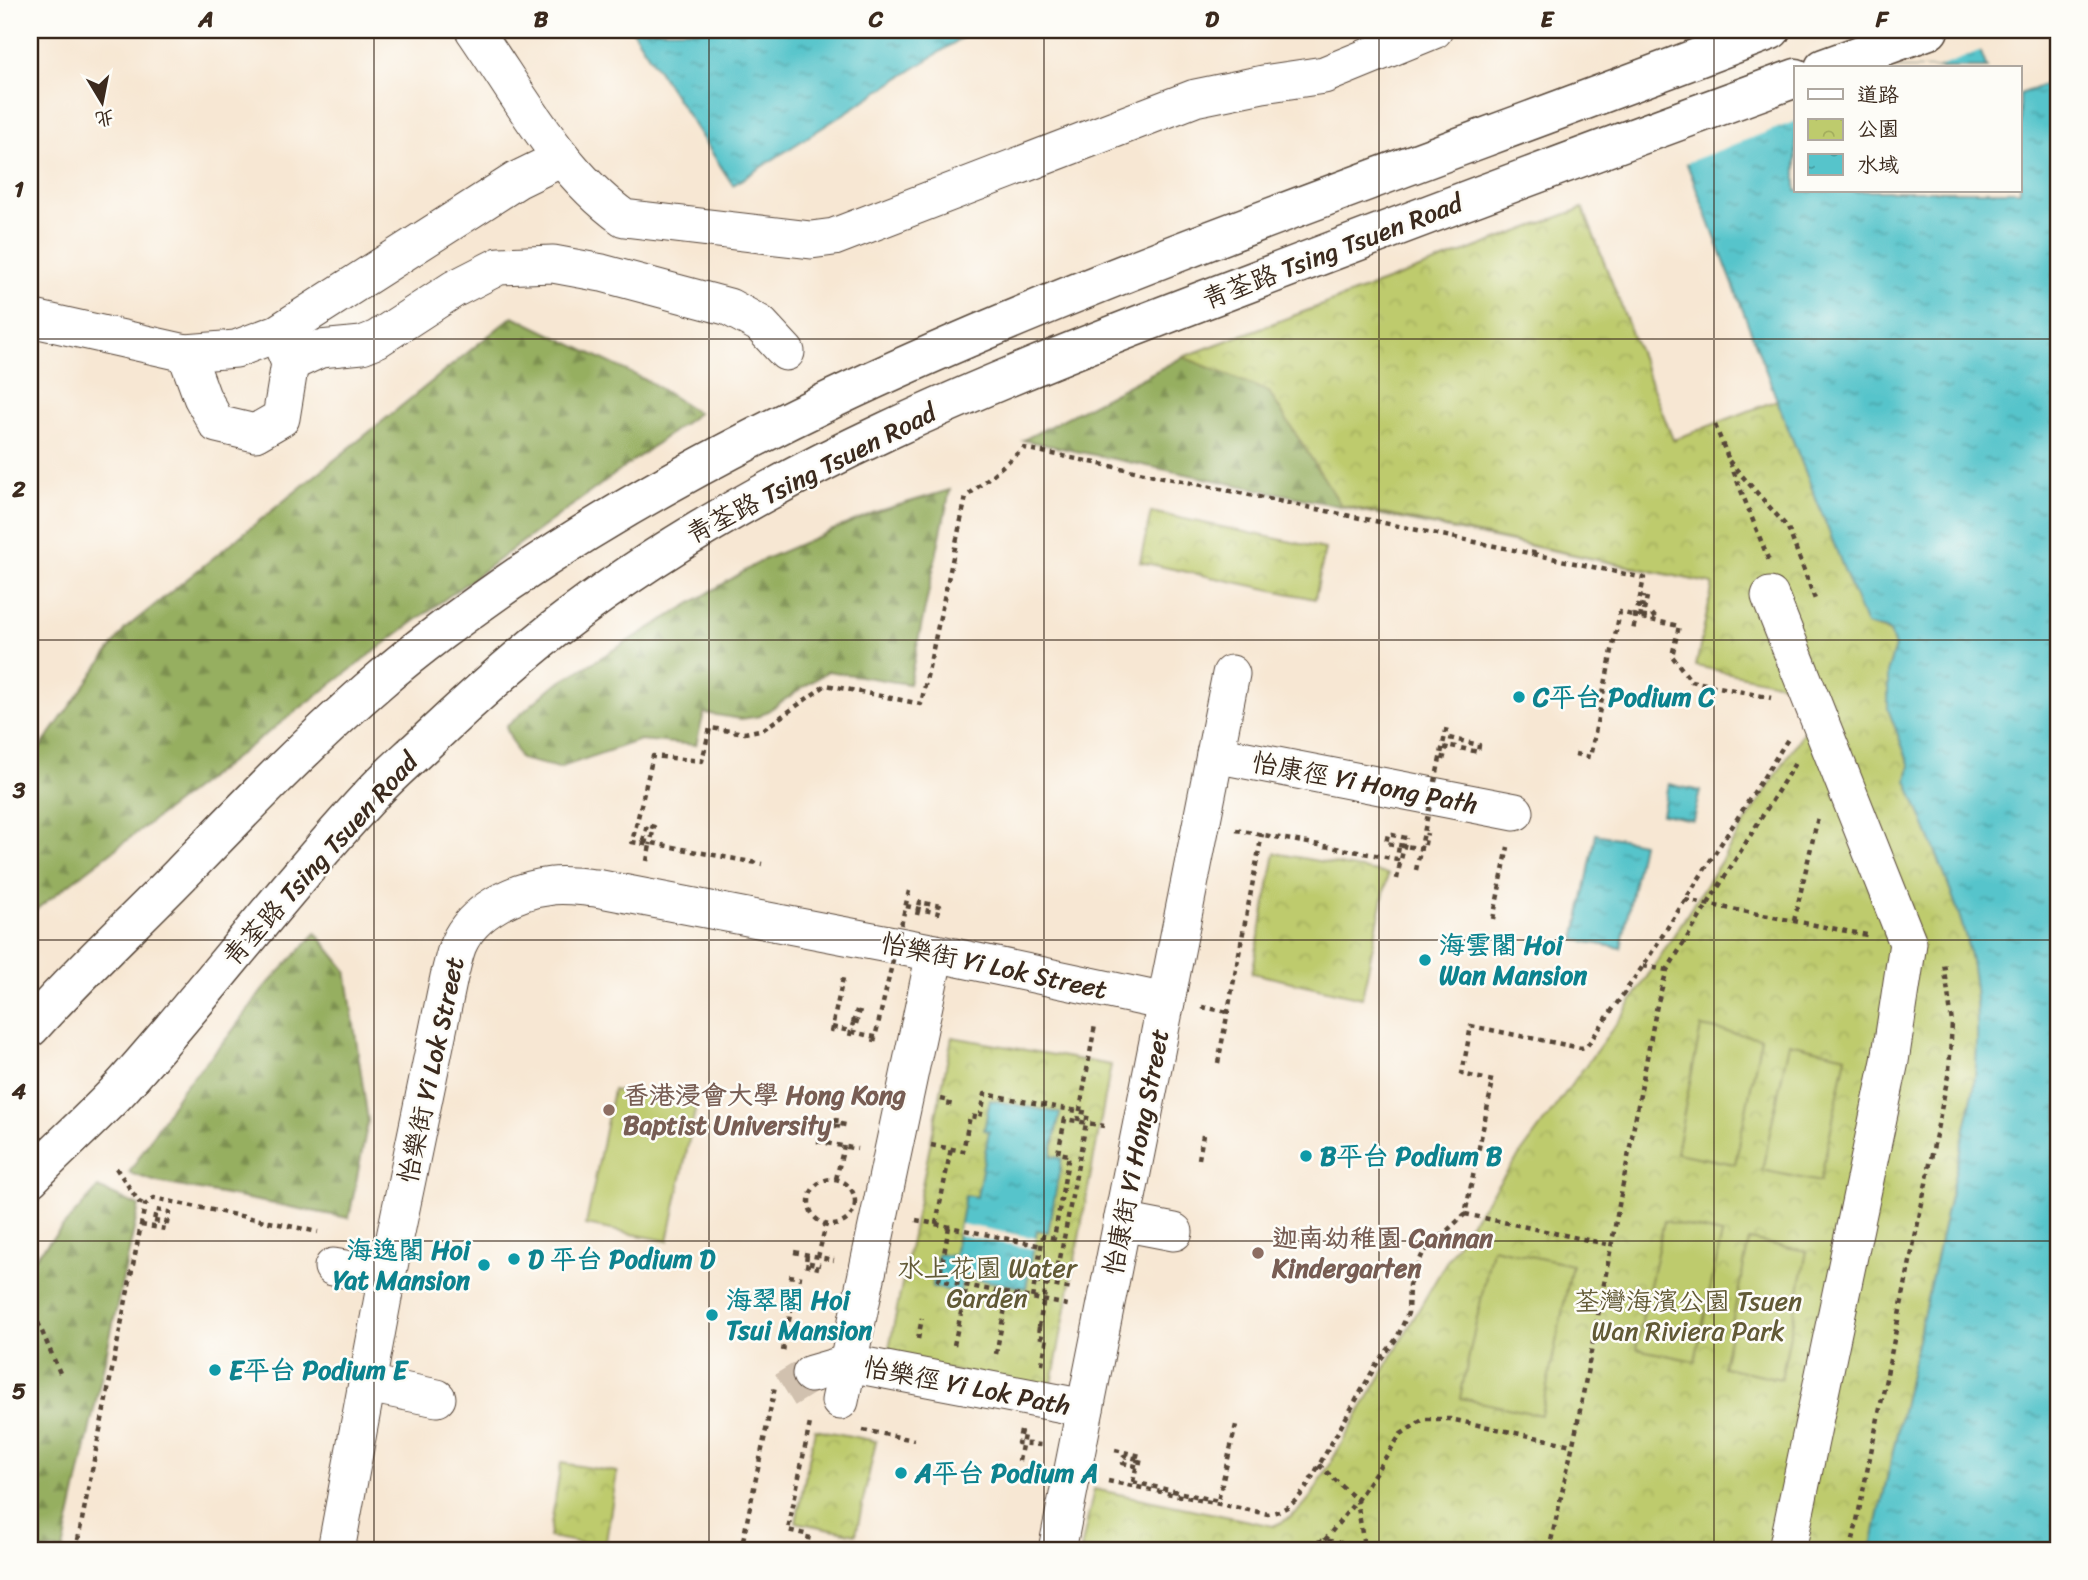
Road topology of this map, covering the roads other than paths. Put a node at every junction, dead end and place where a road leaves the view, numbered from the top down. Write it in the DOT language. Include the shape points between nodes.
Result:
graph roads {
  1 [pos="474,30"];
  2 [pos="1434,30"];
  3 [pos="1770,30"];
  4 [pos="1929,30"];
  5 [pos="1830,66"];
  6 [pos="1794,79"];
  7 [pos="562,158"];
  8 [pos="30,318"];
  9 [pos="284,348"];
  10 [pos="786,352"];
  11 [pos="186,353"];
  12 [pos="1770,596"];
  13 [pos="1231,674"];
  14 [pos="1215,754"];
  15 [pos="1515,812"];
  16 [pos="932,969"];
  17 [pos="1166,1002"];
  18 [pos="30,1028"];
  19 [pos="117,1092"];
  20 [pos="30,1178"];
  21 [pos="30,1208"];
  22 [pos="1122,1222"];
  23 [pos="1174,1232"];
  24 [pos="330,1250"];
  25 [pos="387,1276"];
  26 [pos="849,1363"];
  27 [pos="796,1366"];
  28 [pos="368,1384"];
  29 [pos="437,1398"];
  30 [pos="1085,1408"];
  31 [pos="825,1410"];
  32 [pos="336,1550"];
  33 [pos="1058,1550"];
  34 [pos="1787,1550"];
  1 -- 7 [label="street"];
  2 -- 7 [label="street" via="1324,75 1195,98 834,237 811,240 624,218 600,201"];
  3 -- 18 [label="main road, 青荃路 Tsing Tsuen Road" via="1069,295 783,423 639,500 509,583 376,683 307,746"];
  4 -- 5 [label="main road"];
  6 -- 19 [label="main road, 青荃路 Tsing Tsuen Road" via="978,388 772,488 672,546 534,646 374,791"];
  7 -- 9 [label="street" via="517,180"];
  8 -- 11 [label="street"];
  9 -- 10 [label="street" via="362,345 499,266 553,264 602,272 729,307 760,324"];
  9 -- 11 [label="street"];
  9 -- 11 [label="street" via="281,418 255,433 218,424"];
  12 -- 34 [label="street" via="1815,736 1908,943 1890,1061"];
  13 -- 14 [label="street, 怡康街 Yi Hong Street"];
  14 -- 15 [label="street, 怡康徑 Yi Hong Path"];
  14 -- 17 [label="street, 怡康街 Yi Hong Street"];
  16 -- 17 [label="street, 怡樂街 Yi Lok Street"];
  16 -- 25 [label="street, 怡樂街 Yi Lok Street" via="596,888 554,886 521,893 492,907 472,923 458,944"];
  16 -- 26 [label="street, 怡樂徑 Yi Lok Path"];
  17 -- 22 [label="street, 怡康街 Yi Hong Street"];
  19 -- 20 [label="main road, 青荃路 Tsing Tsuen Road"];
  19 -- 21 [label="main road"];
  22 -- 23 [label="street"];
  22 -- 30 [label="street, 怡康街 Yi Hong Street"];
  24 -- 25 [label="street"];
  25 -- 28 [label="street, 怡樂街 Yi Lok Street"];
  26 -- 27 [label="street"];
  26 -- 30 [label="street, 怡樂徑 Yi Lok Path"];
  26 -- 31 [label="street"];
  28 -- 29 [label="street"];
  28 -- 32 [label="street, 怡樂街 Yi Lok Street"];
  30 -- 33 [label="street, 怡康街 Yi Hong Street"];
}
